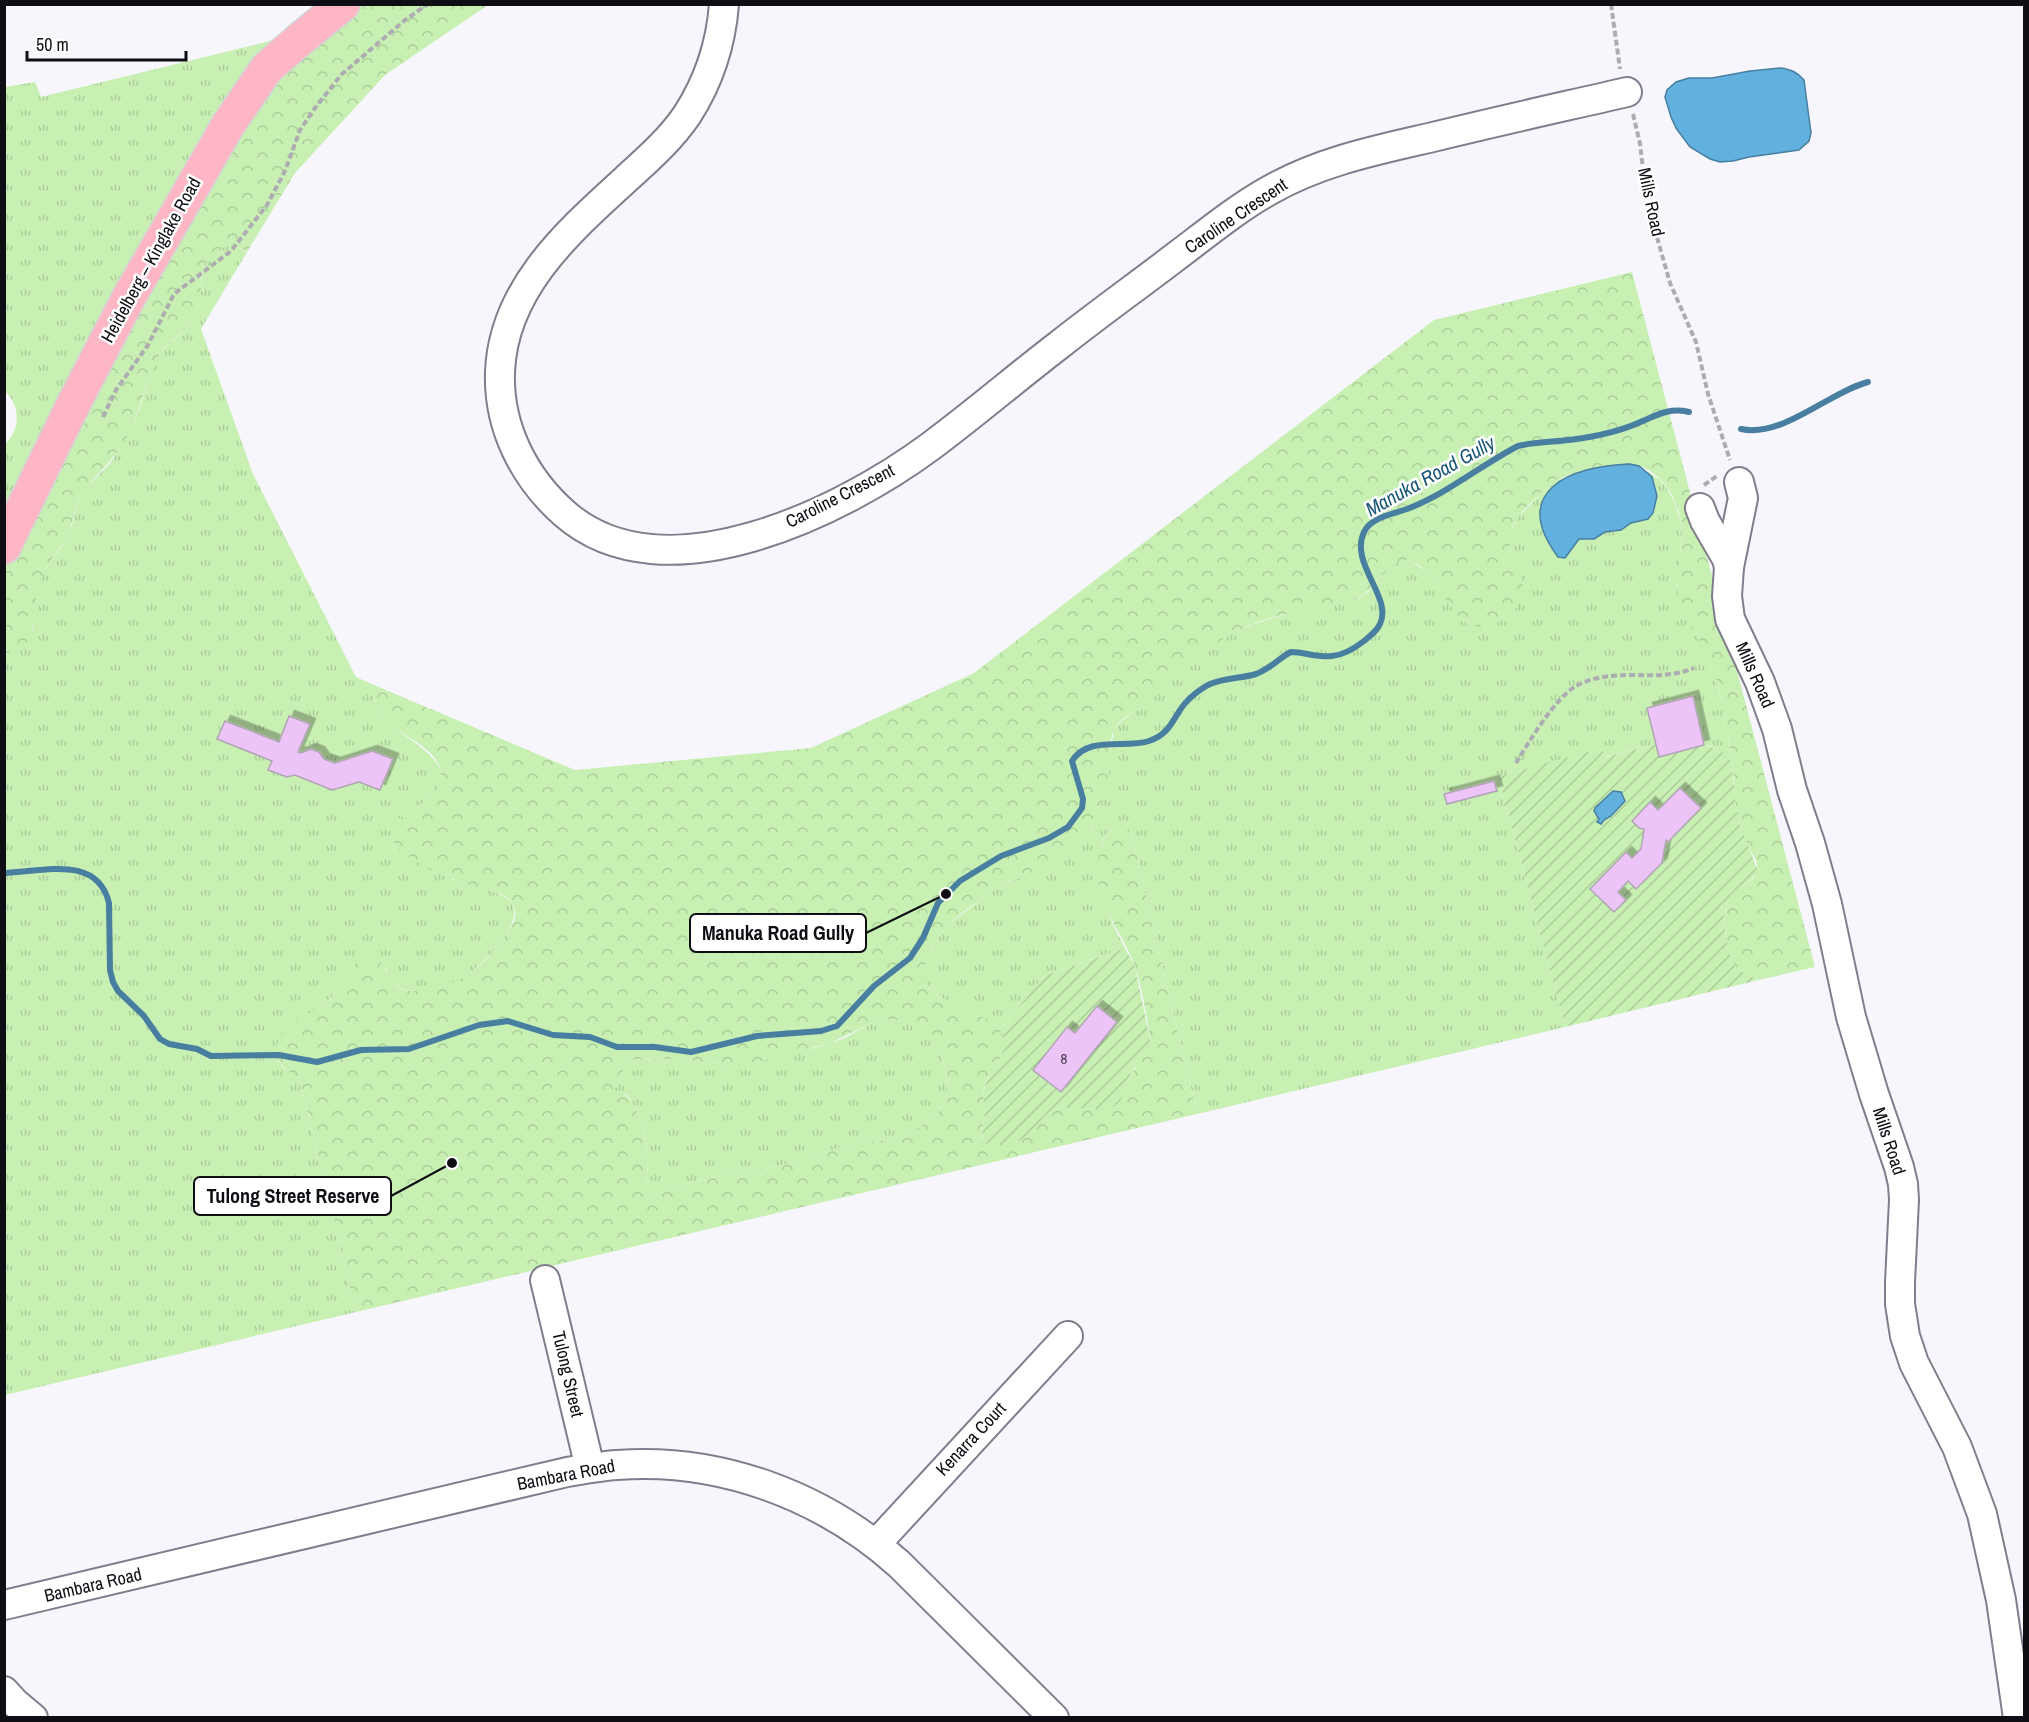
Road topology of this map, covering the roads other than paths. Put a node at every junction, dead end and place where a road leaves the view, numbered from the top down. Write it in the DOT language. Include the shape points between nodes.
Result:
graph roads {
  1 [pos="343,4"];
  2 [pos="724,4"];
  3 [pos="1627,92"];
  4 [pos="1739,482"];
  5 [pos="1700,508"];
  6 [pos="4,547"];
  7 [pos="1729,567"];
  8 [pos="545,1280"];
  9 [pos="1068,1336"];
  10 [pos="590,1468"];
  11 [pos="876,1544"];
  12 [pos="4,1605"];
  13 [pos="4,1691"];
  14 [pos="33,1718"];
  15 [pos="1054,1718"];
  16 [pos="2018,1718"];
  1 -- 6 [label="main road, Heidelberg – Kinglake Road" via="267,68 228,125 129,297"];
  2 -- 3 [label="street, Caroline Crescent" via="711,69 685,117 651,156 550,254 522,293 502,351 503,409 517,455 550,500 582,527 621,545 688,550 738,541 797,520 874,482 930,446 1221,223 1299,175 1360,154"];
  4 -- 7 [label="street, Mills Road" via="1743,498"];
  5 -- 7 [label="street, Mills Road"];
  7 -- 16 [label="street, Mills Road" via="1730,619 1777,729 1824,893 1851,1017 1903,1184 1900,1304 1905,1336 1914,1363 1957,1447 1982,1514 2001,1600"];
  8 -- 10 [label="street, Tulong Street"];
  9 -- 11 [label="street, Kenarra Court"];
  10 -- 11 [label="street, Bambara Road" via="646,1464 731,1475 818,1507"];
  10 -- 12 [label="street, Bambara Road"];
  11 -- 15 [label="street, Bambara Road"];
  13 -- 14 [label="street"];
}
